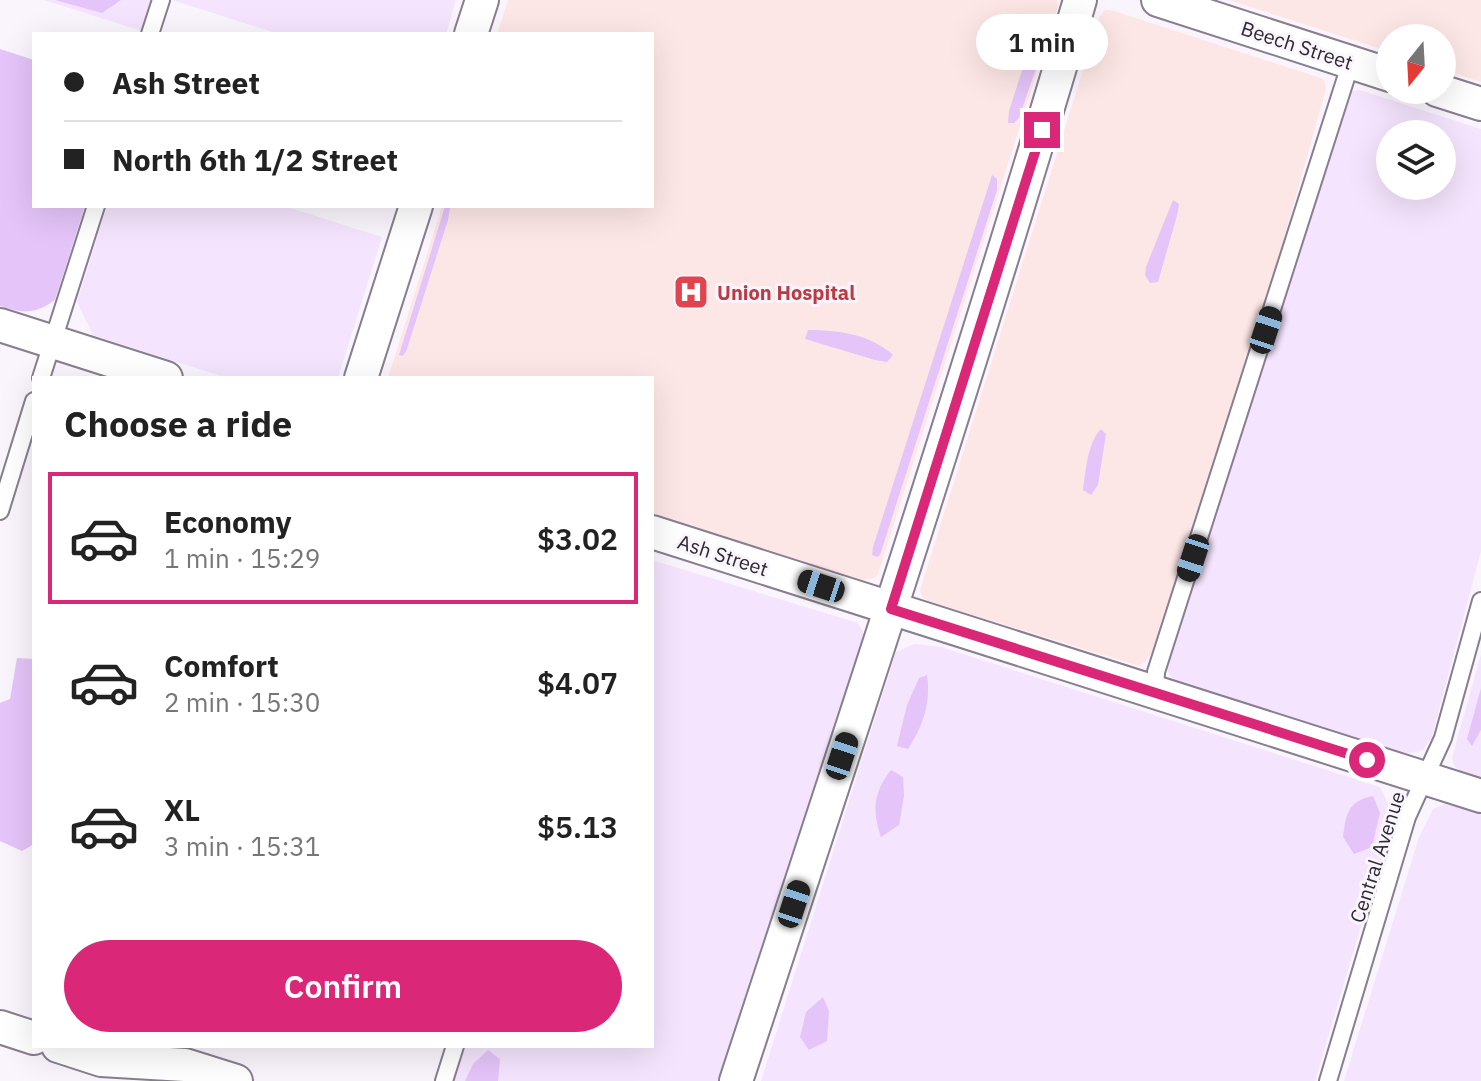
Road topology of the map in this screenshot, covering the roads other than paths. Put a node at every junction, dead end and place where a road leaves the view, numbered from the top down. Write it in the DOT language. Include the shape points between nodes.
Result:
graph roads {
  1 [pos="161,0"];
  2 [pos="482,0"];
  3 [pos="1080,0"];
  4 [pos="1158,0"];
  5 [pos="151,32"];
  6 [pos="472,32"];
  7 [pos="1351,62"];
  8 [pos="1376,70"];
  9 [pos="1456,96"];
  10 [pos="1481,104"];
  11 [pos="95,208"];
  12 [pos="415,208"];
  13 [pos="0,325"];
  14 [pos="52,342"];
  15 [pos="42,376"];
  16 [pos="160,376"];
  17 [pos="362,376"];
  18 [pos="32,407"];
  19 [pos="0,511"];
  20 [pos="654,533"];
  21 [pos="1481,601"];
  22 [pos="891,609"];
  23 [pos="1155,693"];
  24 [pos="1425,778"];
  25 [pos="1481,796"];
  26 [pos="0,1027"];
  27 [pos="32,1037"];
  28 [pos="64,1048"];
  29 [pos="454,1048"];
  30 [pos="144,1063"];
  31 [pos="236,1081"];
  32 [pos="444,1081"];
  33 [pos="736,1081"];
  34 [pos="1328,1081"];
  1 -- 5 [label="lane"];
  2 -- 6 [label="street"];
  3 -- 22 [label="street"];
  4 -- 7 [label="street, Beech Street"];
  7 -- 8 [label="street, Beech Street"];
  7 -- 23 [label="lane" via="1156,672"];
  9 -- 10 [label="street"];
  11 -- 14 [label="lane"];
  12 -- 17 [label="street"];
  13 -- 14 [label="street"];
  14 -- 15 [label="lane"];
  14 -- 16 [label="street"];
  18 -- 19 [label="lane"];
  20 -- 22 [label="street, Ash Street"];
  21 -- 24 [label="lane, Central Avenue" via="1443,738"];
  22 -- 23 [label="street, Ash Street"];
  22 -- 33 [label="street"];
  23 -- 24 [label="street, Ash Street"];
  24 -- 25 [label="street, Ash Street"];
  24 -- 34 [label="lane, Central Avenue" via="1407,817"];
  26 -- 27 [label="street"];
  28 -- 30 [label="street" via="101,1060"];
  29 -- 32 [label="lane"];
  30 -- 31 [label="street" via="185,1065"];
}
